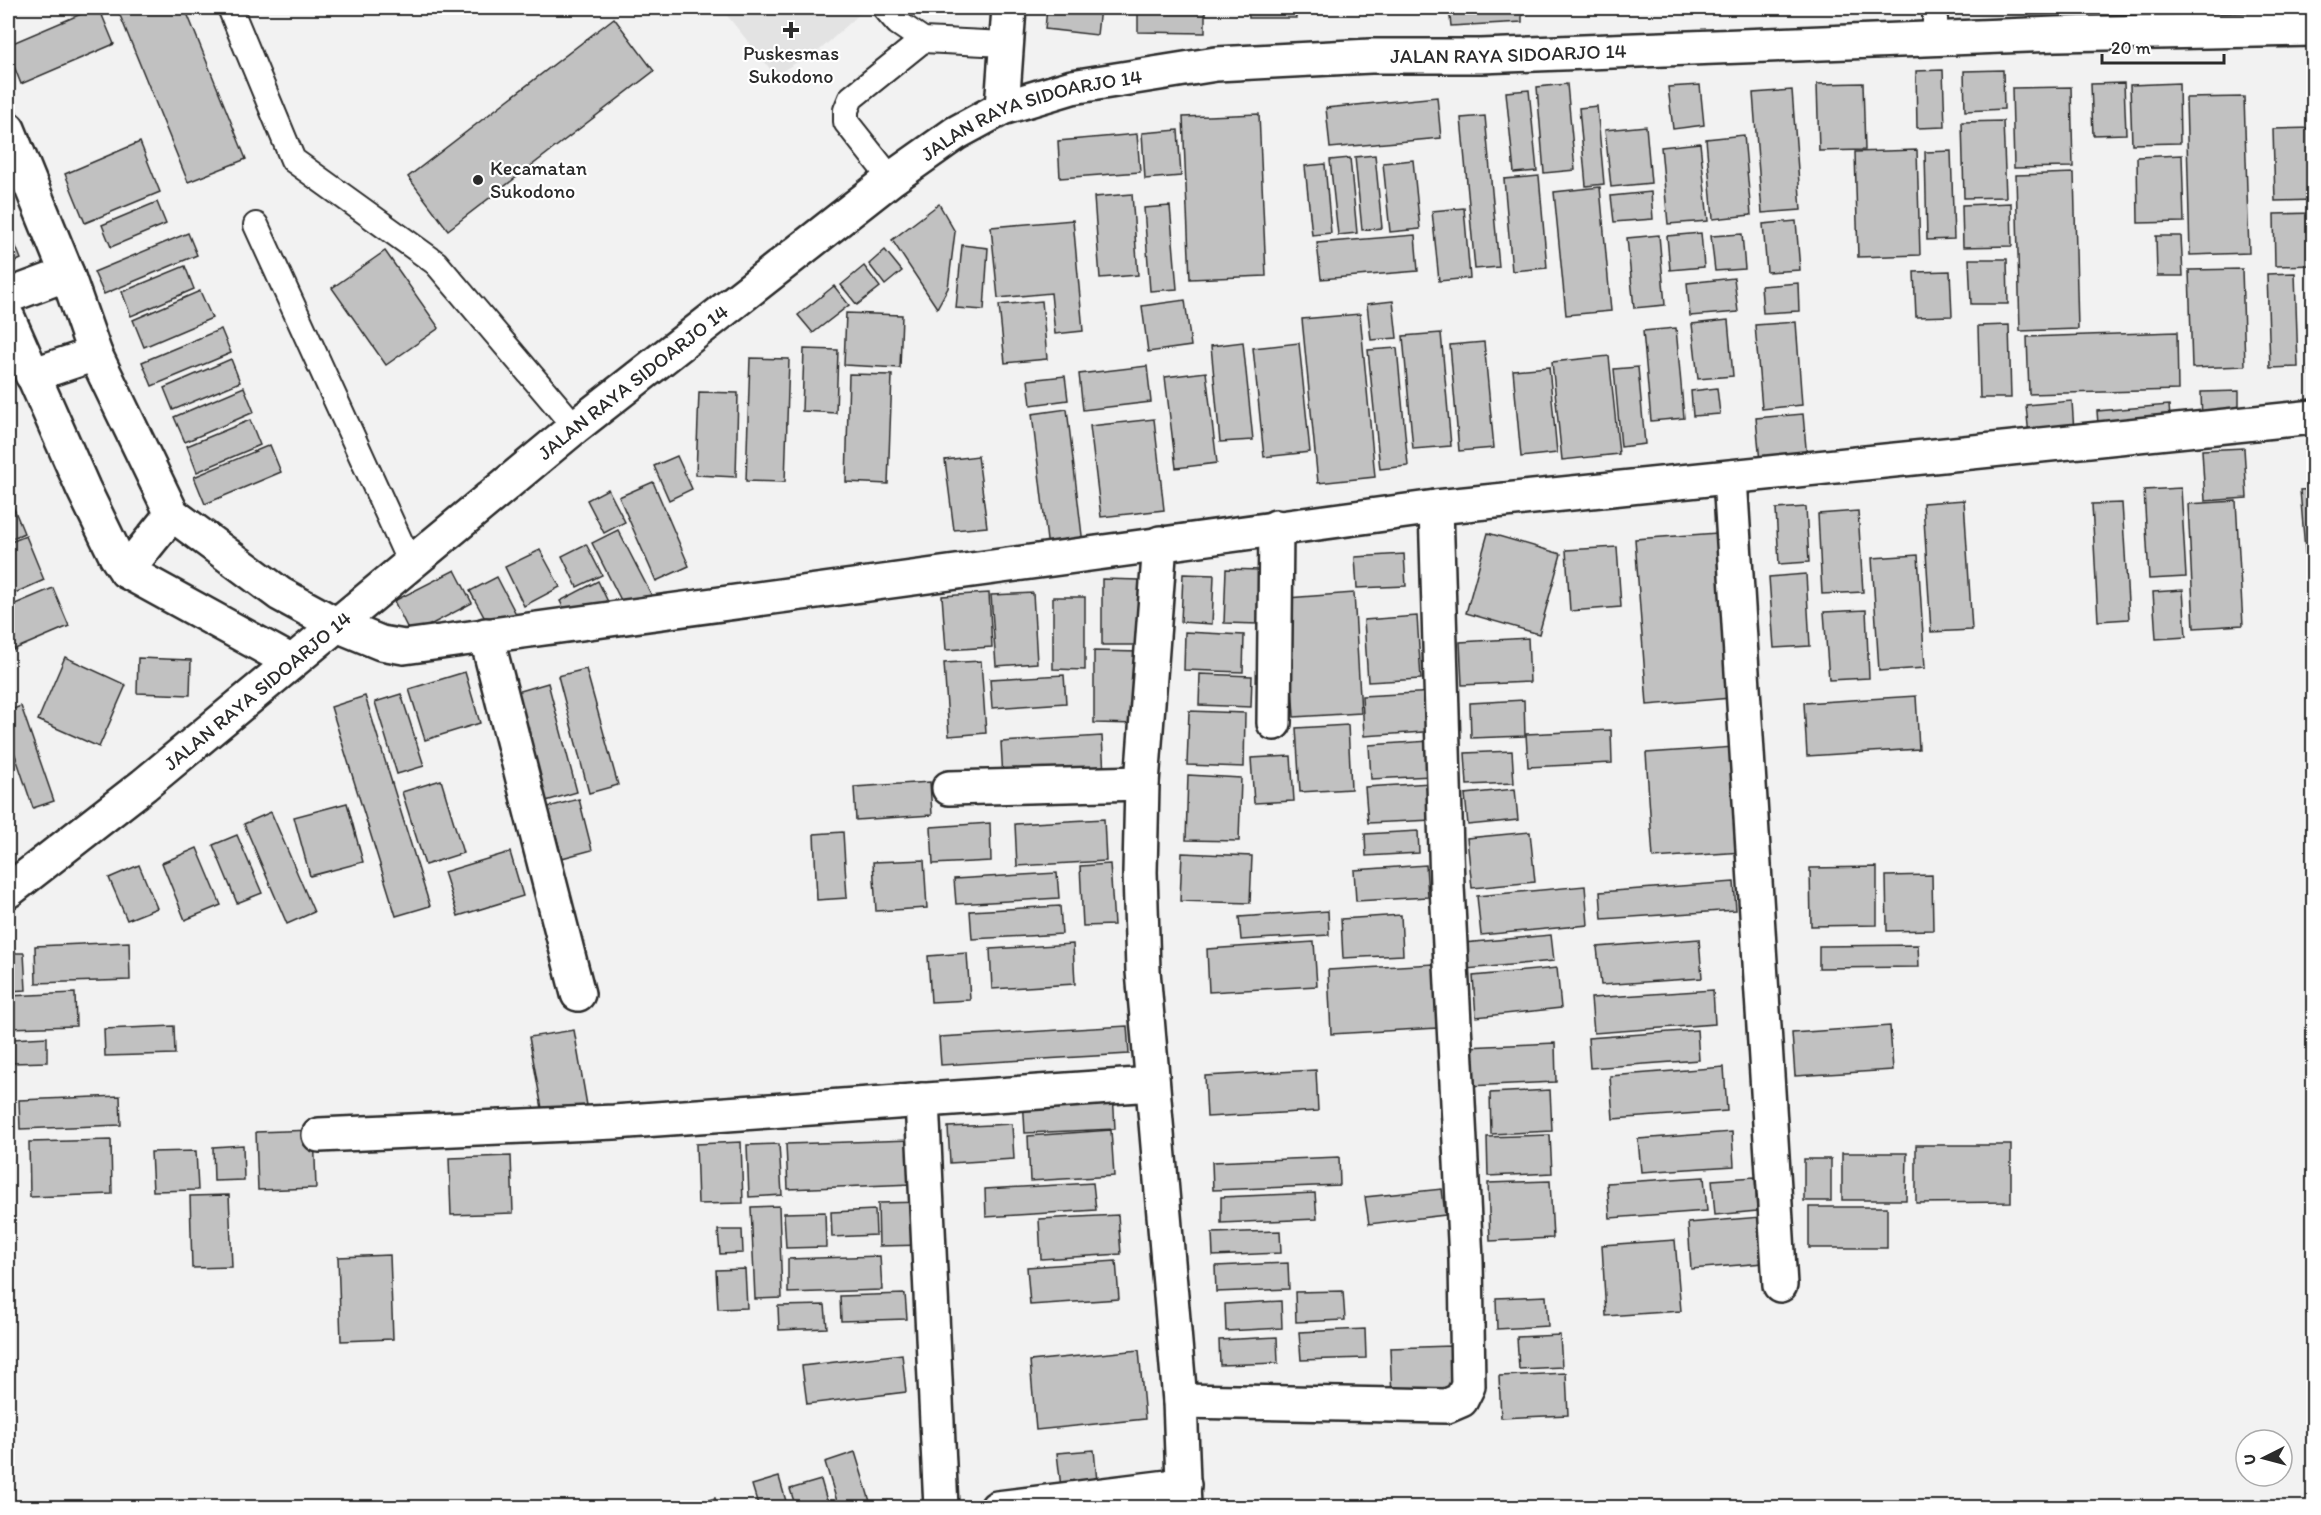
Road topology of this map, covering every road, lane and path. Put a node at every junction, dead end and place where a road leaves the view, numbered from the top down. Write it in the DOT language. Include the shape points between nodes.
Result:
graph roads {
  1 [pos="230,8"];
  2 [pos="885,8"];
  3 [pos="1009,8"];
  4 [pos="1935,8"];
  5 [pos="2313,28"];
  6 [pos="923,40"];
  7 [pos="1935,40"];
  8 [pos="1005,44"];
  9 [pos="1002,108"];
  10 [pos="8,129"];
  11 [pos="891,179"];
  12 [pos="256,225"];
  13 [pos="67,274"];
  14 [pos="8,296"];
  15 [pos="8,318"];
  16 [pos="95,354"];
  17 [pos="32,375"];
  18 [pos="2313,417"];
  19 [pos="575,427"];
  20 [pos="1730,478"];
  21 [pos="1436,507"];
  22 [pos="172,514"];
  23 [pos="1276,527"];
  24 [pos="1160,543"];
  25 [pos="410,563"];
  26 [pos="126,572"];
  27 [pos="338,625"];
  28 [pos="486,635"];
  29 [pos="290,661"];
  30 [pos="1274,723"];
  31 [pos="1142,783"];
  32 [pos="949,788"];
  33 [pos="8,891"];
  34 [pos="578,994"];
  35 [pos="1152,1084"];
  36 [pos="922,1100"];
  37 [pos="319,1135"];
  38 [pos="1780,1285"];
  39 [pos="1180,1401"];
  40 [pos="1184,1496"];
  41 [pos="941,1508"];
  42 [pos="997,1508"];
  1 -- 19 [label="lane" via="293,160 436,263"];
  2 -- 6 [label="lane" via="898,23"];
  3 -- 8 [label="street"];
  4 -- 7 [label="lane"];
  5 -- 7 [label="street, JALAN RAYA SIDOARJO 14"];
  6 -- 8 [label="lane"];
  6 -- 11 [label="lane" via="850,98 846,110 846,122"];
  7 -- 9 [label="street, JALAN RAYA SIDOARJO 14" via="1216,64 1072,87"];
  8 -- 9 [label="street"];
  9 -- 11 [label="street, JALAN RAYA SIDOARJO 14" via="956,133"];
  10 -- 13 [label="street"];
  11 -- 19 [label="street, JALAN RAYA SIDOARJO 14"];
  12 -- 25 [label="lane"];
  13 -- 14 [label="street"];
  13 -- 16 [label="street"];
  15 -- 17 [label="street"];
  16 -- 17 [label="street"];
  16 -- 22 [label="street"];
  17 -- 26 [label="street"];
  18 -- 20 [label="street"];
  19 -- 25 [label="street, JALAN RAYA SIDOARJO 14"];
  20 -- 21 [label="street"];
  20 -- 38 [label="street"];
  21 -- 23 [label="street"];
  21 -- 39 [label="street" via="1468,1386 1461,1400 1447,1406"];
  22 -- 26 [label="street"];
  22 -- 27 [label="street" via="280,594"];
  23 -- 24 [label="street"];
  23 -- 30 [label="street"];
  24 -- 28 [label="street"];
  24 -- 31 [label="street"];
  25 -- 27 [label="street, JALAN RAYA SIDOARJO 14"];
  26 -- 29 [label="street"];
  27 -- 28 [label="street" via="381,643 404,647"];
  27 -- 29 [label="street, JALAN RAYA SIDOARJO 14"];
  28 -- 34 [label="street"];
  29 -- 33 [label="street, JALAN RAYA SIDOARJO 14" via="144,785"];
  31 -- 32 [label="street"];
  31 -- 35 [label="street" via="1143,949"];
  35 -- 36 [label="street"];
  35 -- 39 [label="street"];
  36 -- 37 [label="street" via="614,1122"];
  36 -- 41 [label="street"];
  39 -- 40 [label="street"];
  40 -- 42 [label="street"];
}
